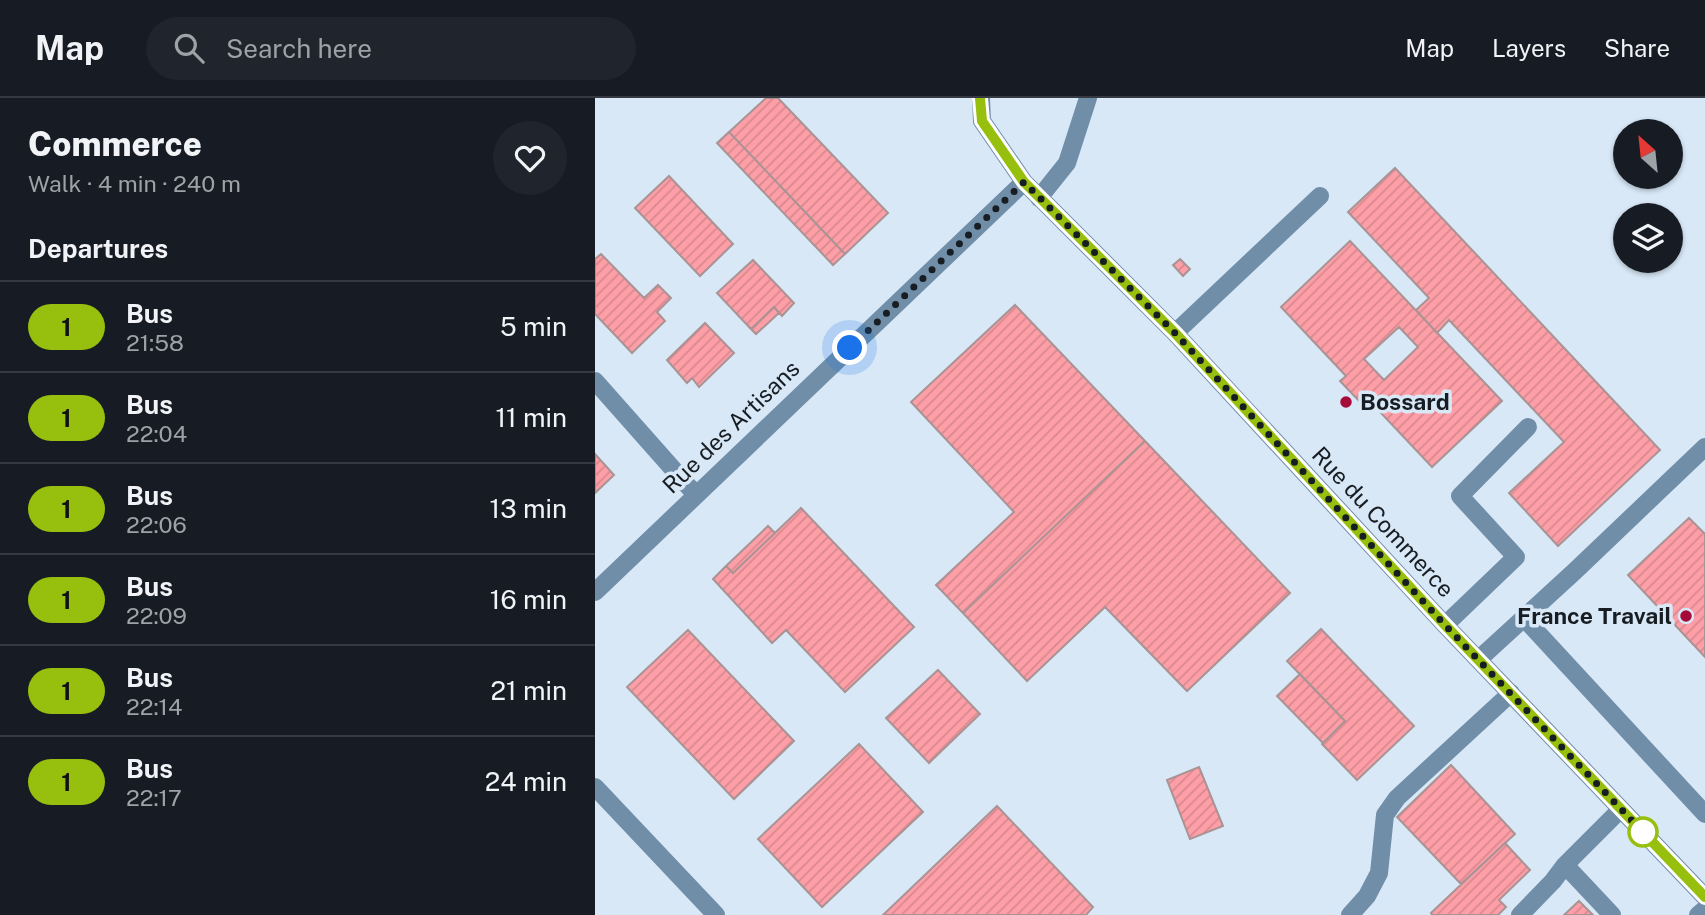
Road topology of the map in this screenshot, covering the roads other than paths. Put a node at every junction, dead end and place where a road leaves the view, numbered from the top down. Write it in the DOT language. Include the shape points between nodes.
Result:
graph roads {
  1 [pos="981,98"];
  2 [pos="1088,98"];
  3 [pos="1024,182"];
  4 [pos="1319,196"];
  5 [pos="1039,198"];
  6 [pos="1175,333"];
  7 [pos="595,381"];
  8 [pos="1528,427"];
  9 [pos="1705,447"];
  10 [pos="696,495"];
  11 [pos="595,592"];
  12 [pos="1524,618"];
  13 [pos="1445,625"];
  14 [pos="1479,659"];
  15 [pos="1511,693"];
  16 [pos="595,787"];
  17 [pos="1621,809"];
  18 [pos="1705,814"];
  19 [pos="1565,864"];
  20 [pos="1705,897"];
  21 [pos="1705,909"];
  22 [pos="716,915"];
  23 [pos="1350,915"];
  24 [pos="1520,915"];
  25 [pos="1612,915"];
  26 [pos="1698,915"];
  1 -- 3 [label="street, Rue du Commerce" via="982,121"];
  2 -- 5 [label="street" via="1067,163"];
  3 -- 5 [label="street, Rue du Commerce"];
  3 -- 10 [label="street, Rue des Artisans"];
  4 -- 6 [label="street"];
  5 -- 6 [label="street, Rue du Commerce"];
  6 -- 13 [label="street, Rue du Commerce"];
  7 -- 10 [label="street"];
  8 -- 13 [label="street" via="1459,496 1516,557"];
  9 -- 12 [label="street"];
  10 -- 11 [label="street, Rue des Artisans"];
  12 -- 14 [label="street"];
  12 -- 18 [label="street"];
  13 -- 14 [label="street, Rue du Commerce"];
  14 -- 15 [label="street, Rue du Commerce"];
  15 -- 17 [label="street, Rue du Commerce"];
  15 -- 23 [label="street" via="1397,798 1385,815 1380,873"];
  16 -- 22 [label="street"];
  17 -- 19 [label="street"];
  17 -- 20 [label="street, Rue du Commerce"];
  19 -- 24 [label="street"];
  19 -- 25 [label="street"];
  21 -- 26 [label="street"];
}
